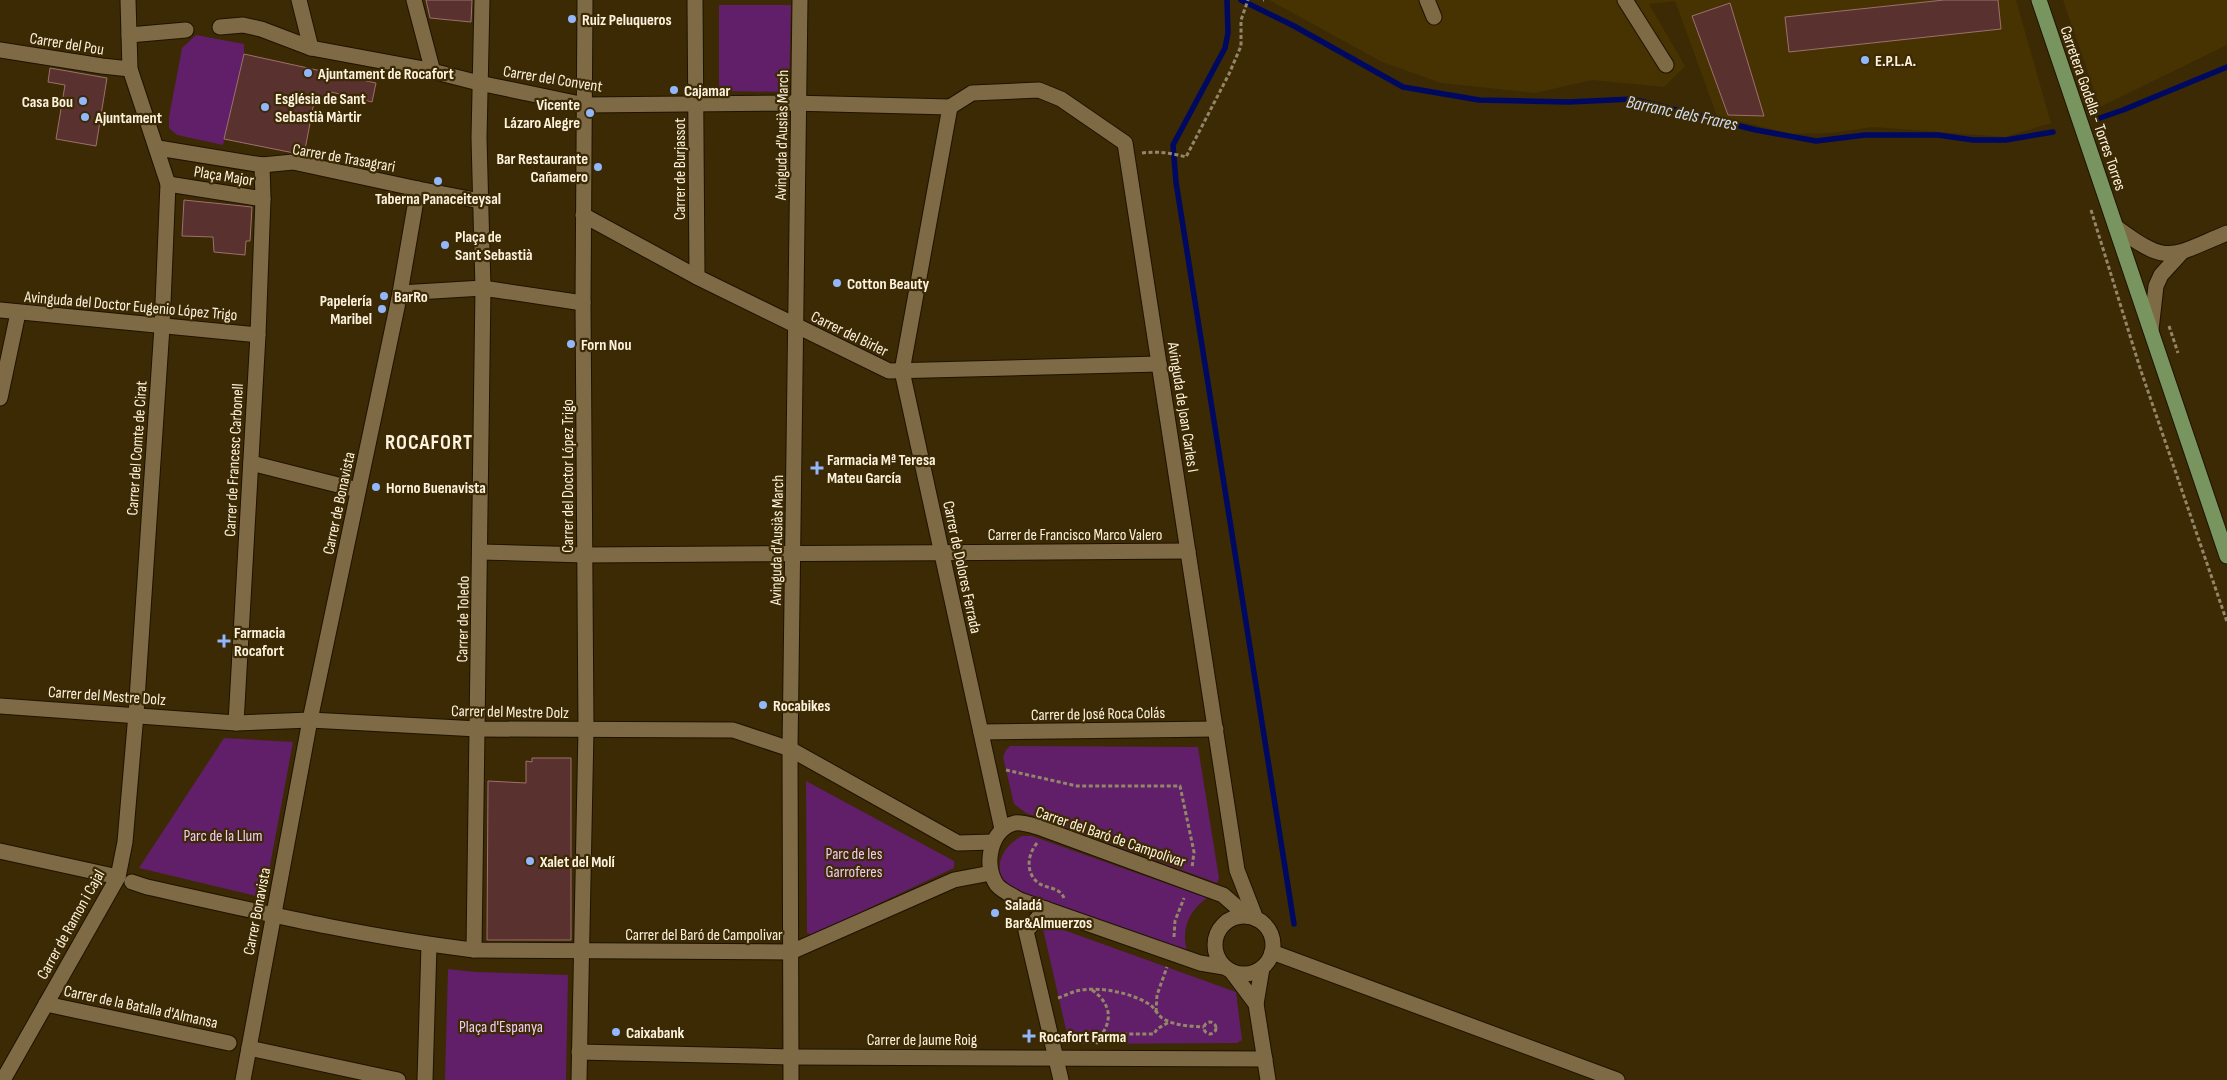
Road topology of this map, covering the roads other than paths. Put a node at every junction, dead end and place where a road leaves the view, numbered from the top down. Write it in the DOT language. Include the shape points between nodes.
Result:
graph roads {
  1 [pos="128,0"];
  2 [pos="299,0"];
  3 [pos="414,0"];
  4 [pos="482,0"];
  5 [pos="585,0"];
  6 [pos="695,0"];
  7 [pos="800,0"];
  8 [pos="1427,0"];
  9 [pos="1625,0"];
  10 [pos="2039,0"];
  11 [pos="1434,18"];
  12 [pos="220,28"];
  13 [pos="186,30"];
  14 [pos="129,35"];
  15 [pos="311,48"];
  16 [pos="0,50"];
  17 [pos="1666,66"];
  18 [pos="130,68"];
  19 [pos="432,72"];
  20 [pos="479,83"];
  21 [pos="799,103"];
  22 [pos="585,105"];
  23 [pos="696,105"];
  24 [pos="950,107"];
  25 [pos="158,148"];
  26 [pos="262,166"];
  27 [pos="168,184"];
  28 [pos="418,189"];
  29 [pos="263,199"];
  30 [pos="480,201"];
  31 [pos="583,215"];
  32 [pos="2116,227"];
  33 [pos="2227,233"];
  34 [pos="2182,252"];
  35 [pos="697,277"];
  36 [pos="483,288"];
  37 [pos="400,293"];
  38 [pos="583,303"];
  39 [pos="0,310"];
  40 [pos="18,313"];
  41 [pos="796,326"];
  42 [pos="162,327"];
  43 [pos="2151,330"];
  44 [pos="258,335"];
  45 [pos="1159,364"];
  46 [pos="902,371"];
  47 [pos="0,398"];
  48 [pos="251,463"];
  49 [pos="358,490"];
  50 [pos="1188,551"];
  51 [pos="481,552"];
  52 [pos="942,552"];
  53 [pos="794,553"];
  54 [pos="585,555"];
  55 [pos="2227,556"];
  56 [pos="0,706"];
  57 [pos="136,714"];
  58 [pos="310,720"];
  59 [pos="236,723"];
  60 [pos="478,729"];
  61 [pos="586,729"];
  62 [pos="1216,729"];
  63 [pos="981,732"];
  64 [pos="790,749"];
  65 [pos="1002,828"];
  66 [pos="993,842"];
  67 [pos="0,851"];
  68 [pos="1237,870"];
  69 [pos="991,873"];
  70 [pos="125,879"];
  71 [pos="1228,898"];
  72 [pos="1046,909"];
  73 [pos="273,915"];
  74 [pos="1252,917"];
  75 [pos="1219,930"];
  76 [pos="428,945"];
  77 [pos="474,950"];
  78 [pos="581,952"];
  79 [pos="791,952"];
  80 [pos="1272,952"];
  81 [pos="1262,968"];
  82 [pos="1228,969"];
  83 [pos="46,1004"];
  84 [pos="1256,1004"];
  85 [pos="229,1043"];
  86 [pos="249,1048"];
  87 [pos="579,1052"];
  88 [pos="791,1056"];
  89 [pos="1056,1057"];
  90 [pos="1265,1059"];
  91 [pos="3,1080"];
  92 [pos="243,1080"];
  93 [pos="398,1080"];
  94 [pos="425,1080"];
  95 [pos="579,1080"];
  96 [pos="791,1080"];
  97 [pos="1061,1080"];
  98 [pos="1268,1080"];
  99 [pos="1618,1080"];
  1 -- 14 [label="street"];
  2 -- 15 [label="street"];
  3 -- 19 [label="street"];
  4 -- 20 [label="street"];
  5 -- 22 [label="street, Carrer del Doctor López Trigo"];
  6 -- 23 [label="street, Carrer de Burjassot"];
  7 -- 21 [label="street, Avinguda d'Ausiàs March"];
  8 -- 11 [label="street"];
  9 -- 17 [label="street"];
  10 -- 32 [label="main road, Carretera Godella - Torres Torres"];
  12 -- 15 [label="street, Carrer del Convent" via="243,25"];
  13 -- 14 [label="street"];
  14 -- 18 [label="street"];
  15 -- 19 [label="street, Carrer del Convent"];
  16 -- 18 [label="street, Carrer del Pou"];
  18 -- 25 [label="street"];
  19 -- 20 [label="street, Carrer del Convent"];
  20 -- 22 [label="street, Carrer del Convent"];
  20 -- 30 [label="street"];
  21 -- 23 [label="street, Carrer del Convent"];
  21 -- 24 [label="street, Carrer del Convent"];
  21 -- 41 [label="street, Avinguda d'Ausiàs March"];
  22 -- 23 [label="street, Carrer del Convent"];
  22 -- 31 [label="street, Carrer del Doctor López Trigo"];
  23 -- 35 [label="street, Carrer de Burjassot"];
  24 -- 45 [label="street, Avinguda de Joan Carles I" via="972,92 1038,90 1061,99 1125,143"];
  24 -- 46 [label="street, Carrer de Dolores Ferrada"];
  25 -- 26 [label="street, Plaça Major"];
  25 -- 27 [label="street"];
  26 -- 28 [label="street, Carrer de Trasagrari" via="293,162"];
  26 -- 29 [label="street, Plaça Major"];
  27 -- 29 [label="street, Plaça Major"];
  27 -- 42 [label="street, Carrer del Comte de Cirat"];
  28 -- 30 [label="street"];
  28 -- 37 [label="street"];
  29 -- 44 [label="street, Carrer de Francesc Carbonell"];
  30 -- 36 [label="street"];
  31 -- 35 [label="street, Carrer del Birler"];
  31 -- 38 [label="street, Carrer del Doctor López Trigo"];
  32 -- 34 [label="street" via="2155,252 2164,255"];
  32 -- 43 [label="main road, Carretera Godella - Torres Torres"];
  33 -- 34 [label="street"];
  34 -- 43 [label="street" via="2161,275 2156,286"];
  35 -- 41 [label="street, Carrer del Birler"];
  36 -- 37 [label="street"];
  36 -- 38 [label="street"];
  36 -- 51 [label="street, Carrer de Toledo"];
  37 -- 49 [label="street, Carrer de Bonavista"];
  38 -- 54 [label="street, Carrer del Doctor López Trigo"];
  39 -- 40 [label="street, Avinguda del Doctor Eugenio López Trigo"];
  40 -- 42 [label="street, Avinguda del Doctor Eugenio López Trigo"];
  40 -- 47 [label="street"];
  41 -- 46 [label="street, Carrer del Birler" via="889,371"];
  41 -- 53 [label="street, Avinguda d'Ausiàs March"];
  42 -- 44 [label="street, Avinguda del Doctor Eugenio López Trigo"];
  42 -- 57 [label="street, Carrer del Comte de Cirat"];
  43 -- 55 [label="main road, Carretera Godella - Torres Torres"];
  44 -- 48 [label="street, Carrer de Francesc Carbonell"];
  45 -- 46 [label="street, Carrer del Birler"];
  45 -- 50 [label="street, Avinguda de Joan Carles I"];
  46 -- 52 [label="street, Carrer de Dolores Ferrada"];
  48 -- 49 [label="street"];
  48 -- 59 [label="street, Carrer de Francesc Carbonell"];
  49 -- 58 [label="street, Carrer de Bonavista"];
  50 -- 52 [label="street, Carrer de Francisco Marco Valero"];
  50 -- 62 [label="street, Avinguda de Joan Carles I"];
  51 -- 54 [label="street, Carrer de Francisco Marco Valero"];
  51 -- 60 [label="street, Carrer de Toledo"];
  52 -- 53 [label="street, Carrer de Francisco Marco Valero"];
  52 -- 63 [label="street, Carrer de Dolores Ferrada"];
  53 -- 54 [label="street, Carrer de Francisco Marco Valero"];
  53 -- 64 [label="street, Avinguda d'Ausiàs March"];
  54 -- 61 [label="street, Carrer del Doctor López Trigo"];
  56 -- 57 [label="street, Carrer del Mestre Dolz"];
  57 -- 59 [label="street, Carrer del Mestre Dolz"];
  57 -- 70 [label="street, Carrer de Ramon i Cajal"];
  58 -- 59 [label="street, Carrer del Mestre Dolz"];
  58 -- 60 [label="street, Carrer del Mestre Dolz"];
  58 -- 73 [label="street, Carrer Bonavista"];
  60 -- 61 [label="street, Carrer del Mestre Dolz"];
  60 -- 77 [label="street, Carrer de Toledo"];
  61 -- 64 [label="street, Carrer del Mestre Dolz" via="733,730"];
  61 -- 78 [label="street, Carrer del Doctor López Trigo"];
  62 -- 63 [label="street, Carrer de José Roca Colás"];
  62 -- 68 [label="street, Avinguda de Joan Carles I"];
  63 -- 65 [label="street, Carrer de Dolores Ferrada"];
  64 -- 66 [label="street, Carrer del Mestre Dolz" via="958,842"];
  64 -- 79 [label="street, Avinguda d'Ausiàs March"];
  65 -- 66 [label="street"];
  65 -- 71 [label="street, Carrer del Baró de Campolivar" via="1016,822 1038,827"];
  66 -- 69 [label="street"];
  67 -- 70 [label="street"];
  68 -- 71 [label="street, Avinguda de Joan Carles I"];
  68 -- 74 [label="street, Avinguda de Joan Carles I"];
  69 -- 72 [label="street" via="998,886 1020,900"];
  69 -- 79 [label="street, Carrer del Baró de Campolivar" via="954,880"];
  70 -- 73 [label="street" via="148,888"];
  70 -- 83 [label="street, Carrer de Ramon i Cajal"];
  71 -- 74 [label="street, Carrer del Baró de Campolivar"];
  71 -- 75 [label="street, Avinguda de Joan Carles I"];
  72 -- 82 [label="street" via="1200,963"];
  72 -- 89 [label="street" via="1026,931"];
  73 -- 76 [label="street"];
  73 -- 86 [label="street, Carrer Bonavista"];
  74 -- 75 [label="street" via="1239,916 1226,922"];
  74 -- 80 [label="street" via="1271,935"];
  75 -- 82 [label="street" via="1216,956"];
  76 -- 77 [label="street"];
  76 -- 94 [label="street"];
  77 -- 78 [label="street"];
  78 -- 79 [label="street, Carrer del Baró de Campolivar"];
  78 -- 87 [label="street"];
  79 -- 88 [label="street, Avinguda d'Ausiàs March"];
  80 -- 81 [label="street"];
  80 -- 99 [label="street"];
  81 -- 82 [label="street" via="1252,974 1241,975"];
  81 -- 84 [label="street"];
  82 -- 84 [label="street"];
  83 -- 85 [label="street, Carrer de la Batalla d'Almansa"];
  83 -- 91 [label="street, Carrer de Ramon i Cajal"];
  84 -- 90 [label="street"];
  86 -- 92 [label="street, Carrer Bonavista"];
  86 -- 93 [label="street"];
  87 -- 88 [label="street, Carrer de Jaume Roig"];
  87 -- 95 [label="street"];
  88 -- 89 [label="street, Carrer de Jaume Roig"];
  88 -- 96 [label="street, Avinguda d'Ausiàs March"];
  89 -- 90 [label="street, Carrer de Jaume Roig"];
  89 -- 97 [label="street"];
  90 -- 98 [label="street"];
}
